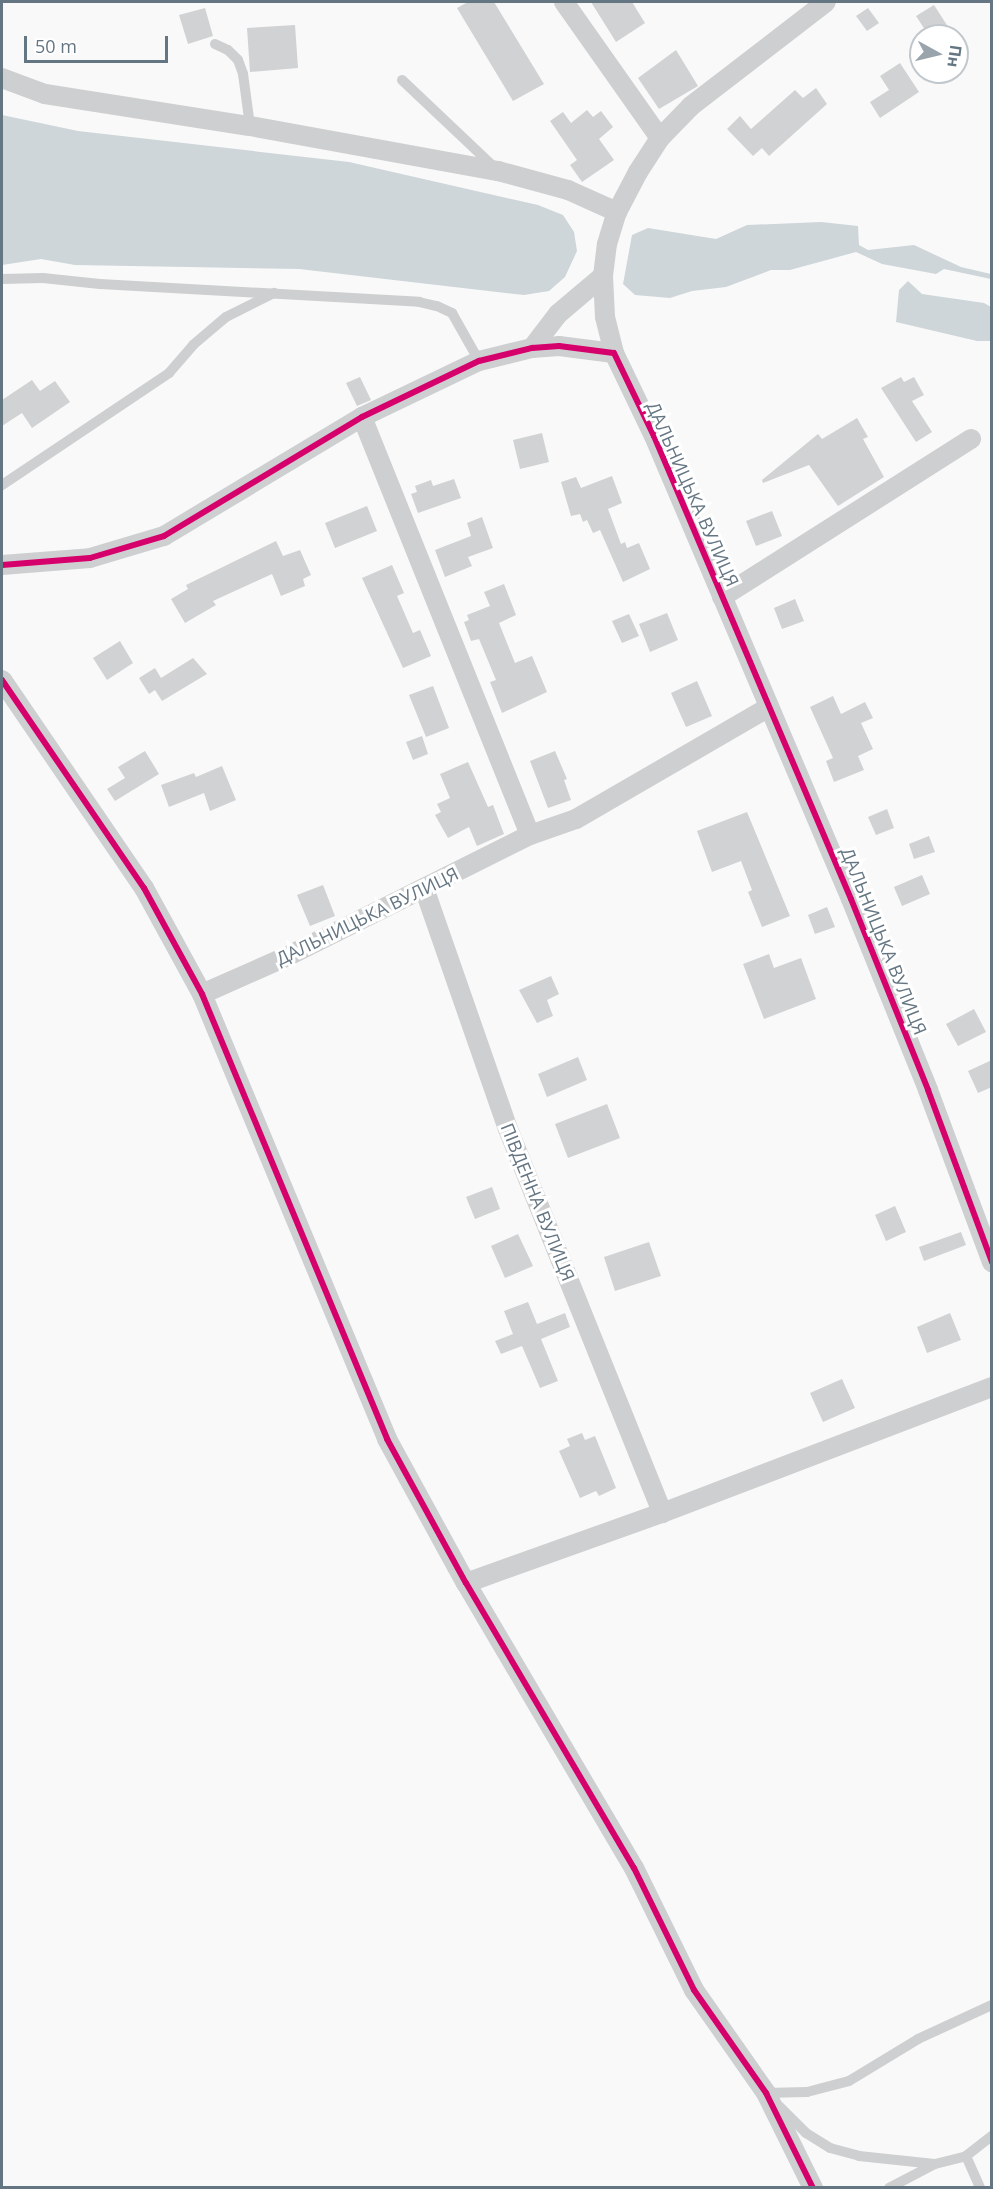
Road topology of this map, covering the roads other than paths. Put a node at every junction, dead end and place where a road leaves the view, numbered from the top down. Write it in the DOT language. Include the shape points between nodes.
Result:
graph roads {
  1 [pos="564,2"];
  2 [pos="826,2"];
  3 [pos="215,44"];
  4 [pos="2,78"];
  5 [pos="402,80"];
  6 [pos="250,126"];
  7 [pos="660,138"];
  8 [pos="498,171"];
  9 [pos="617,212"];
  10 [pos="603,276"];
  11 [pos="2,279"];
  12 [pos="274,293"];
  13 [pos="532,348"];
  14 [pos="614,354"];
  15 [pos="479,361"];
  16 [pos="362,417"];
  17 [pos="970,439"];
  18 [pos="2,485"];
  19 [pos="2,565"];
  20 [pos="722,597"];
  21 [pos="2,680"];
  22 [pos="769,707"];
  23 [pos="530,835"];
  24 [pos="423,888"];
  25 [pos="202,994"];
  26 [pos="992,1262"];
  27 [pos="992,1387"];
  28 [pos="662,1513"];
  29 [pos="466,1583"];
  30 [pos="992,2005"];
  31 [pos="766,2093"];
  32 [pos="992,2136"];
  33 [pos="966,2156"];
  34 [pos="935,2164"];
  35 [pos="813,2187"];
  36 [pos="889,2187"];
  37 [pos="980,2187"];
  1 -- 7 [label="street"];
  2 -- 7 [label="street, ДАЛЬНИЦЬКА ВУЛИЦЯ" via="691,106"];
  3 -- 6 [label="lane" via="238,60"];
  4 -- 6 [label="street" via="45,94"];
  5 -- 8 [label="lane"];
  6 -- 8 [label="street"];
  7 -- 9 [label="street, ДАЛЬНИЦЬКА ВУЛИЦЯ"];
  8 -- 9 [label="street" via="568,190"];
  9 -- 10 [label="street, ДАЛЬНИЦЬКА ВУЛИЦЯ"];
  10 -- 13 [label="street" via="558,314"];
  10 -- 14 [label="street, ДАЛЬНИЦЬКА ВУЛИЦЯ" via="605,317"];
  11 -- 12 [label="lane" via="43,278"];
  12 -- 15 [label="lane" via="437,306 452,313"];
  12 -- 18 [label="lane" via="226,317 193,345 169,373"];
  13 -- 14 [label="street" via="559,346"];
  13 -- 15 [label="street"];
  14 -- 20 [label="street, ДАЛЬНИЦЬКА ВУЛИЦЯ" via="654,436"];
  15 -- 16 [label="street"];
  16 -- 19 [label="street" via="164,536 90,558"];
  16 -- 23 [label="street"];
  17 -- 20 [label="street"];
  20 -- 22 [label="street, ДАЛЬНИЦЬКА ВУЛИЦЯ"];
  21 -- 25 [label="street" via="144,888"];
  22 -- 23 [label="street, ДАЛЬНИЦЬКА ВУЛИЦЯ" via="576,819"];
  22 -- 26 [label="street, ДАЛЬНИЦЬКА ВУЛИЦЯ" via="907,1037"];
  23 -- 24 [label="street, ДАЛЬНИЦЬКА ВУЛИЦЯ"];
  24 -- 25 [label="street, ДАЛЬНИЦЬКА ВУЛИЦЯ"];
  24 -- 28 [label="street, ПІВДЕННА ВУЛИЦЯ" via="508,1129"];
  25 -- 29 [label="street" via="387,1439"];
  27 -- 28 [label="street"];
  28 -- 29 [label="street"];
  29 -- 31 [label="street" via="634,1868 694,1990"];
  30 -- 31 [label="lane" via="918,2039 849,2081 807,2092"];
  31 -- 34 [label="lane" via="806,2133 831,2148 859,2156"];
  31 -- 35 [label="street"];
  32 -- 33 [label="lane"];
  33 -- 34 [label="lane"];
  33 -- 37 [label="lane"];
  34 -- 36 [label="lane"];
}
